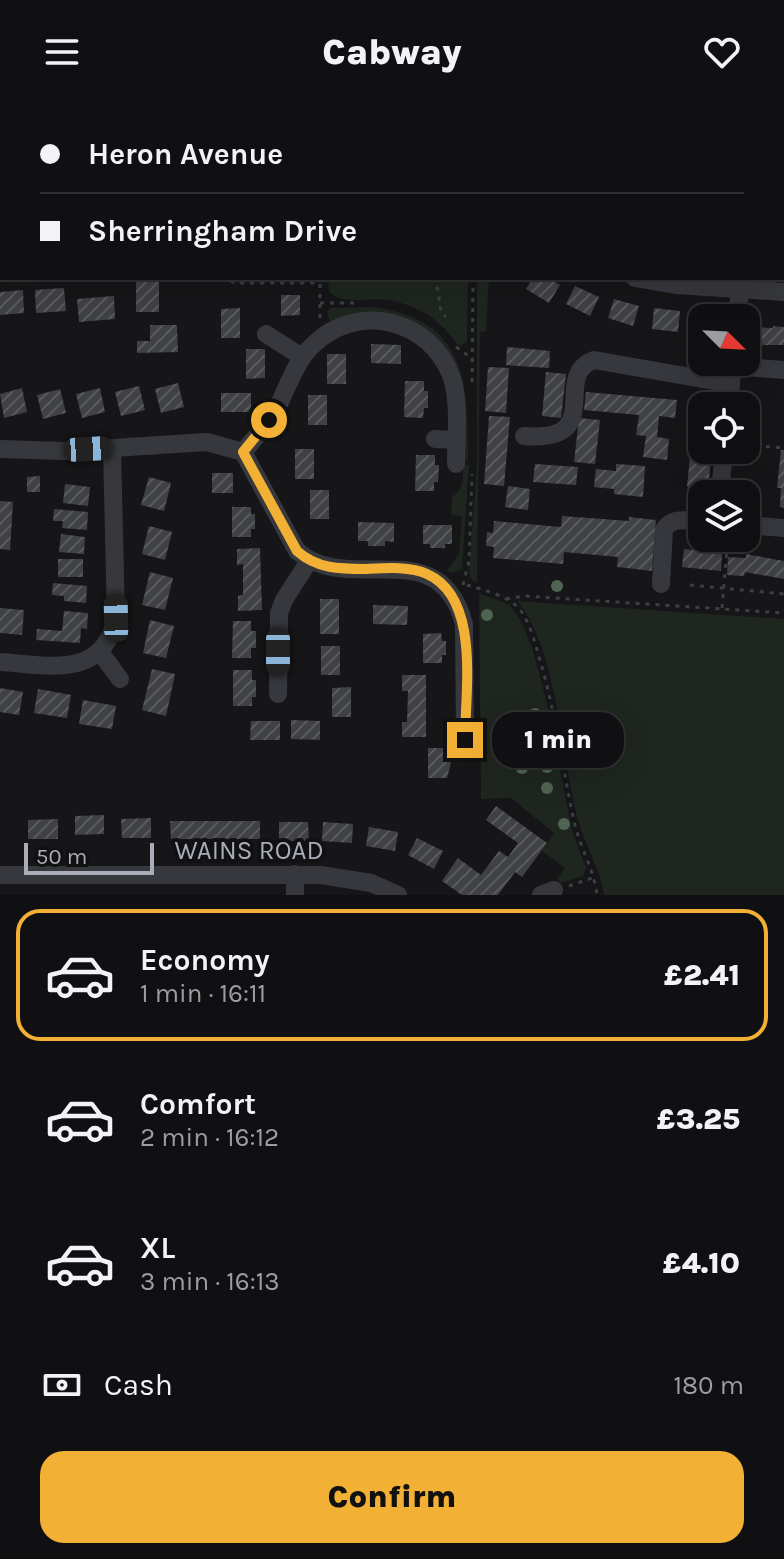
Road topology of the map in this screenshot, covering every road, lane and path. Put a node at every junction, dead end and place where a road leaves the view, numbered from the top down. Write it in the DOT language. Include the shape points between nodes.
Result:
graph roads {
  1 [pos="227,280"];
  2 [pos="433,280"];
  3 [pos="647,280"];
  4 [pos="320,281"];
  5 [pos="740,289"];
  6 [pos="784,292"];
  7 [pos="738,304"];
  8 [pos="446,317"];
  9 [pos="266,334"];
  10 [pos="321,337"];
  11 [pos="302,357"];
  12 [pos="688,367"];
  13 [pos="760,370"];
  14 [pos="784,370"];
  15 [pos="524,436"];
  16 [pos="435,439"];
  17 [pos="456,440"];
  18 [pos="760,446"];
  19 [pos="112,448"];
  20 [pos="784,448"];
  21 [pos="0,449"];
  22 [pos="243,452"];
  23 [pos="456,464"];
  24 [pos="688,521"];
  25 [pos="760,526"];
  26 [pos="784,528"];
  27 [pos="727,552"];
  28 [pos="309,561"];
  29 [pos="465,584"];
  30 [pos="661,584"];
  31 [pos="690,585"];
  32 [pos="724,588"];
  33 [pos="784,594"];
  34 [pos="506,599"];
  35 [pos="722,608"];
  36 [pos="784,613"];
  37 [pos="100,652"];
  38 [pos="0,662"];
  39 [pos="120,679"];
  40 [pos="284,682"];
  41 [pos="465,740"];
  42 [pos="295,874"];
  43 [pos="0,875"];
  44 [pos="595,877"];
  45 [pos="547,892"];
  46 [pos="295,895"];
  47 [pos="398,895"];
  48 [pos="597,895"];
  1 -- 4 [label="path"];
  2 -- 8 [label="path"];
  3 -- 5 [label="street"];
  4 -- 10 [label="path"];
  5 -- 6 [label="street"];
  5 -- 7 [label="street"];
  9 -- 11 [label="street"];
  10 -- 11 [label="street"];
  10 -- 17 [label="street" via="361,321 419,332 434,346 453,382"];
  11 -- 22 [label="street" via="276,410"];
  12 -- 15 [label="street" via="585,363 568,427 552,436"];
  13 -- 14 [label="street"];
  16 -- 17 [label="street"];
  17 -- 23 [label="street"];
  18 -- 20 [label="path"];
  19 -- 21 [label="street"];
  19 -- 22 [label="street" via="207,442"];
  19 -- 37 [label="street" via="116,618"];
  22 -- 28 [label="street" via="297,551"];
  24 -- 30 [label="street" via="673,521 664,530"];
  25 -- 26 [label="street"];
  27 -- 32 [label="path"];
  28 -- 40 [label="street" via="279,613"];
  28 -- 41 [label="street" via="338,569 416,570 443,585 464,624"];
  29 -- 34 [label="path"];
  31 -- 32 [label="path"];
  32 -- 33 [label="path"];
  32 -- 35 [label="path"];
  34 -- 35 [label="path"];
  34 -- 44 [label="path" via="520,611 534,640 576,828"];
  35 -- 36 [label="path"];
  37 -- 38 [label="street" via="65,666"];
  37 -- 39 [label="street"];
  42 -- 43 [label="street, WAINS ROAD"];
  42 -- 46 [label="street"];
  42 -- 47 [label="street, WAINS ROAD" via="347,877"];
  44 -- 45 [label="path"];
  44 -- 48 [label="path"];
}
